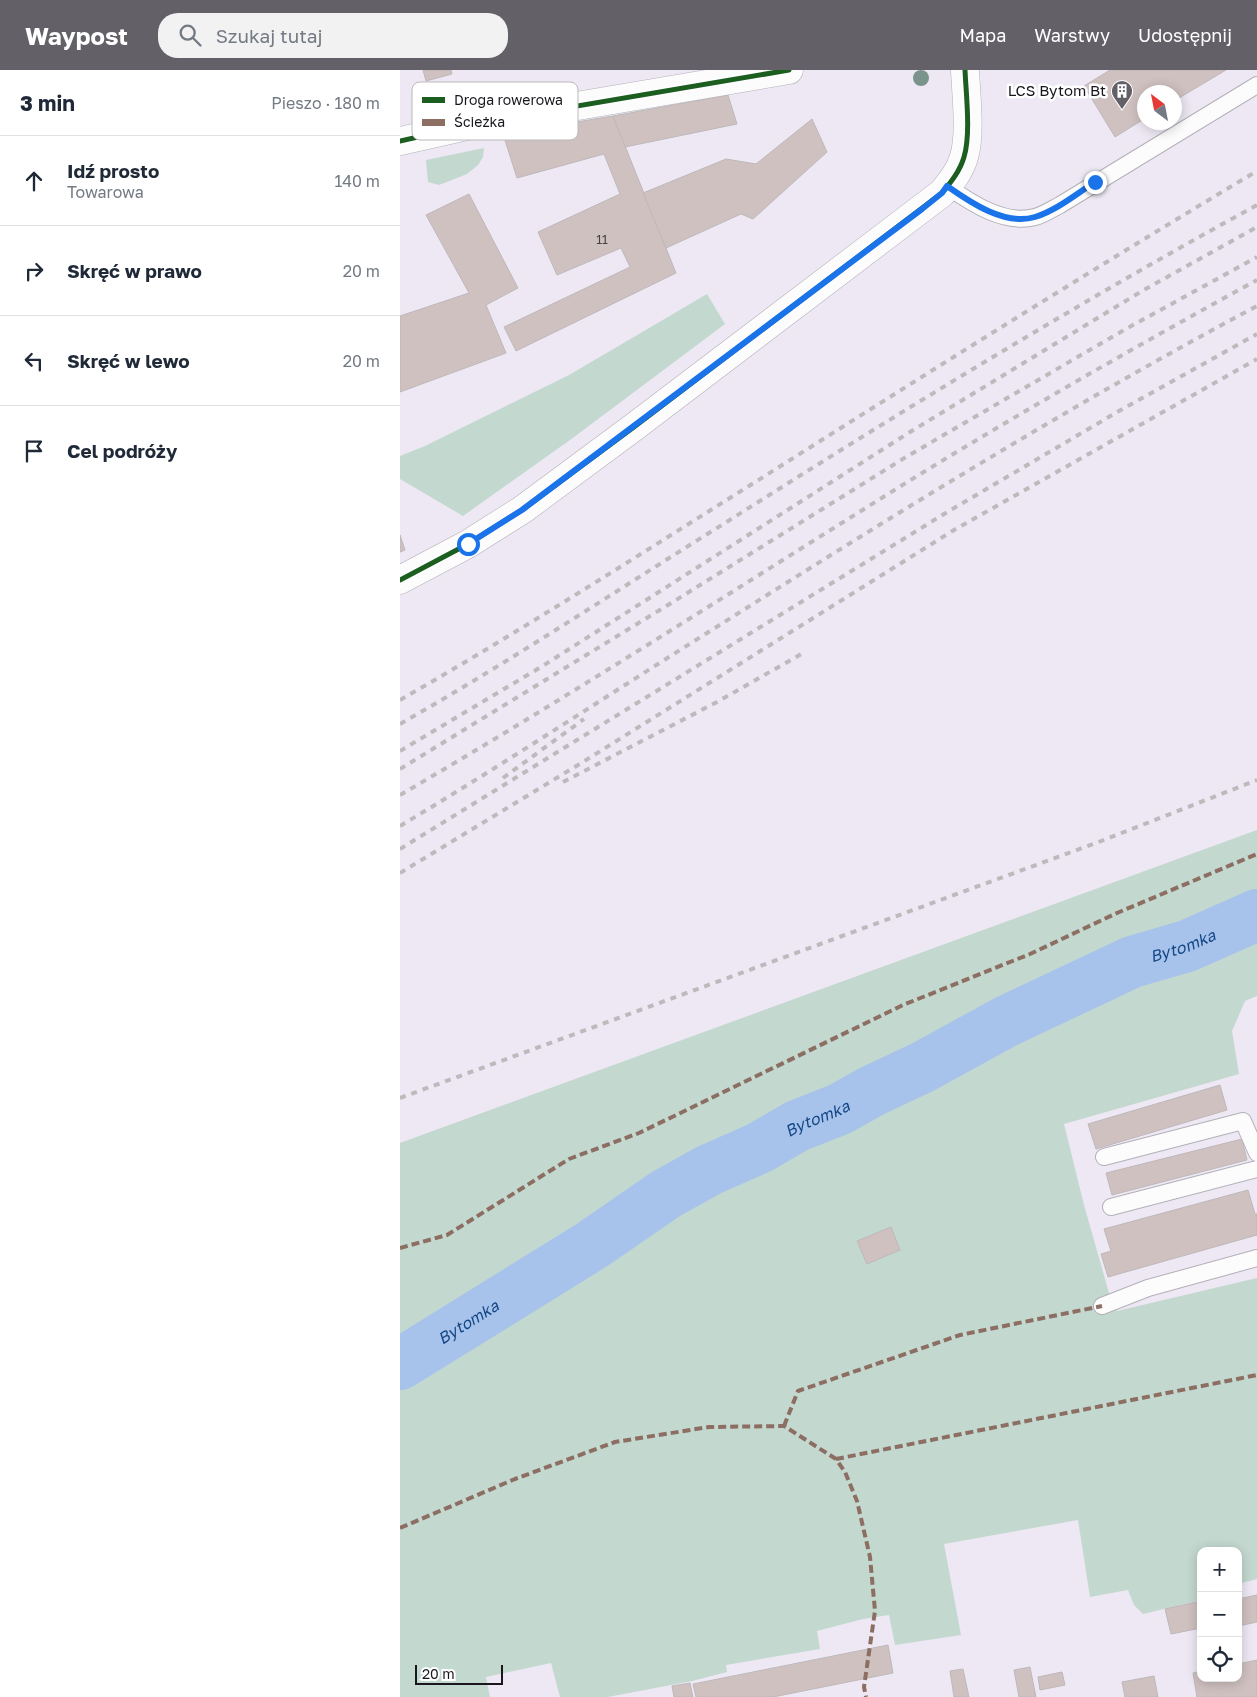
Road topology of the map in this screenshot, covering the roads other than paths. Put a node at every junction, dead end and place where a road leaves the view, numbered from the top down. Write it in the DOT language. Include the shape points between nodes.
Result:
graph roads {
  1 [pos="789,70"];
  2 [pos="965,70"];
  3 [pos="1257,85"];
  4 [pos="578,107"];
  5 [pos="947,186"];
  6 [pos="400,580"];
  7 [pos="1250,1118"];
  8 [pos="1257,1153"];
  9 [pos="1104,1157"];
  10 [pos="1257,1169"];
  11 [pos="1111,1207"];
  12 [pos="1257,1258"];
  13 [pos="1102,1306"];
  1 -- 4 [label="street"];
  2 -- 5 [label="street" via="965,155"];
  3 -- 5 [label="lane" via="1035,217 1014,219 988,211"];
  5 -- 6 [label="street" via="922,209 522,510 468,544"];
  7 -- 8 [label="lane"];
  7 -- 9 [label="lane"];
  10 -- 11 [label="lane"];
  12 -- 13 [label="lane" via="1148,1288"];
}
